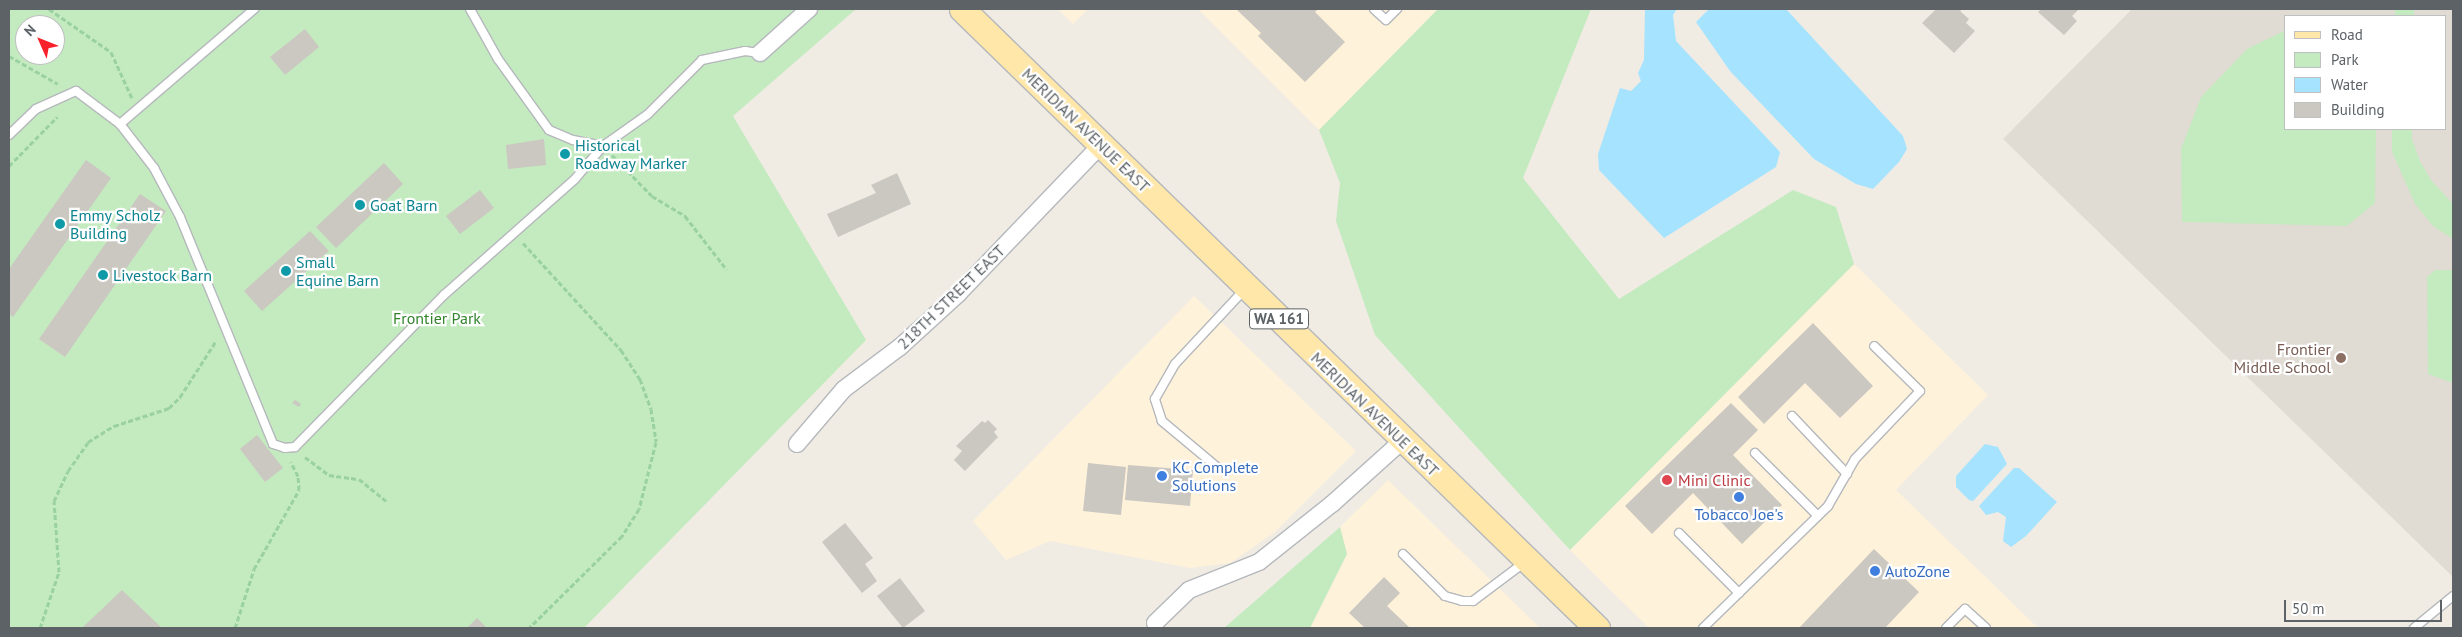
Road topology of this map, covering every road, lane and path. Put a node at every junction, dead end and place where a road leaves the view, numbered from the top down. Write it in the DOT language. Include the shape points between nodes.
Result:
graph roads {
  1 [pos="49,9"];
  2 [pos="254,9"];
  3 [pos="470,9"];
  4 [pos="809,9"];
  5 [pos="962,9"];
  6 [pos="1374,9"];
  7 [pos="1397,9"];
  8 [pos="760,53"];
  9 [pos="9,56"];
  10 [pos="78,92"];
  11 [pos="137,110"];
  12 [pos="120,124"];
  13 [pos="9,135"];
  14 [pos="1102,145"];
  15 [pos="604,146"];
  16 [pos="9,166"];
  17 [pos="514,233"];
  18 [pos="727,270"];
  19 [pos="1247,288"];
  20 [pos="225,327"];
  21 [pos="1874,346"];
  22 [pos="1792,416"];
  23 [pos="1402,441"];
  24 [pos="797,444"];
  25 [pos="296,446"];
  26 [pos="284,448"];
  27 [pos="1755,453"];
  28 [pos="1217,467"];
  29 [pos="1847,474"];
  30 [pos="387,502"];
  31 [pos="1818,516"];
  32 [pos="1679,532"];
  33 [pos="1403,554"];
  34 [pos="1527,560"];
  35 [pos="1739,593"];
  36 [pos="2453,596"];
  37 [pos="1155,623"];
  38 [pos="40,628"];
  39 [pos="235,628"];
  40 [pos="529,628"];
  41 [pos="1597,628"];
  42 [pos="1703,628"];
  43 [pos="1946,628"];
  44 [pos="1986,628"];
  45 [pos="2414,628"];
  1 -- 11 [label="path" via="110,52"];
  2 -- 11 [label="lane"];
  3 -- 15 [label="lane" via="498,60 549,130 573,140"];
  4 -- 8 [label="street"];
  5 -- 14 [label="main road, MERIDIAN AVENUE EAST / WA 161"];
  6 -- 7 [label="lane" via="1386,20"];
  8 -- 15 [label="lane" via="745,50 702,60 648,114"];
  9 -- 10 [label="path"];
  10 -- 12 [label="lane"];
  10 -- 13 [label="lane" via="36,109"];
  10 -- 16 [label="path"];
  11 -- 12 [label="lane"];
  12 -- 20 [label="lane" via="154,168 180,217"];
  14 -- 19 [label="main road, MERIDIAN AVENUE EAST / WA 161"];
  14 -- 24 [label="street, 218TH STREET EAST" via="958,294 900,346 844,389"];
  15 -- 17 [label="lane" via="575,179"];
  15 -- 18 [label="path" via="652,196 685,216"];
  17 -- 25 [label="lane" via="444,295"];
  17 -- 40 [label="path" via="621,350 640,379 651,409 656,442 639,509 622,536"];
  19 -- 23 [label="main road, MERIDIAN AVENUE EAST / WA 161"];
  19 -- 28 [label="lane" via="1175,364 1155,399 1162,421"];
  20 -- 26 [label="lane" via="273,444"];
  20 -- 38 [label="path" via="180,397 169,408 114,426 88,442 68,471 54,502 59,572"];
  21 -- 29 [label="lane" via="1920,391 1865,446"];
  22 -- 29 [label="lane"];
  23 -- 34 [label="main road, MERIDIAN AVENUE EAST / WA 161"];
  23 -- 37 [label="street" via="1332,504 1267,556 1236,574 1189,590"];
  25 -- 26 [label="lane"];
  25 -- 30 [label="path" via="310,462 329,475 359,479"];
  26 -- 39 [label="path" via="298,476 299,490 254,569"];
  27 -- 31 [label="lane"];
  29 -- 31 [label="lane"];
  31 -- 35 [label="lane"];
  32 -- 35 [label="lane"];
  33 -- 34 [label="lane" via="1445,596 1462,602 1473,601"];
  34 -- 41 [label="main road, MERIDIAN AVENUE EAST / WA 161"];
  35 -- 42 [label="lane"];
  36 -- 45 [label="lane"];
  43 -- 44 [label="lane" via="1965,609"];
}
